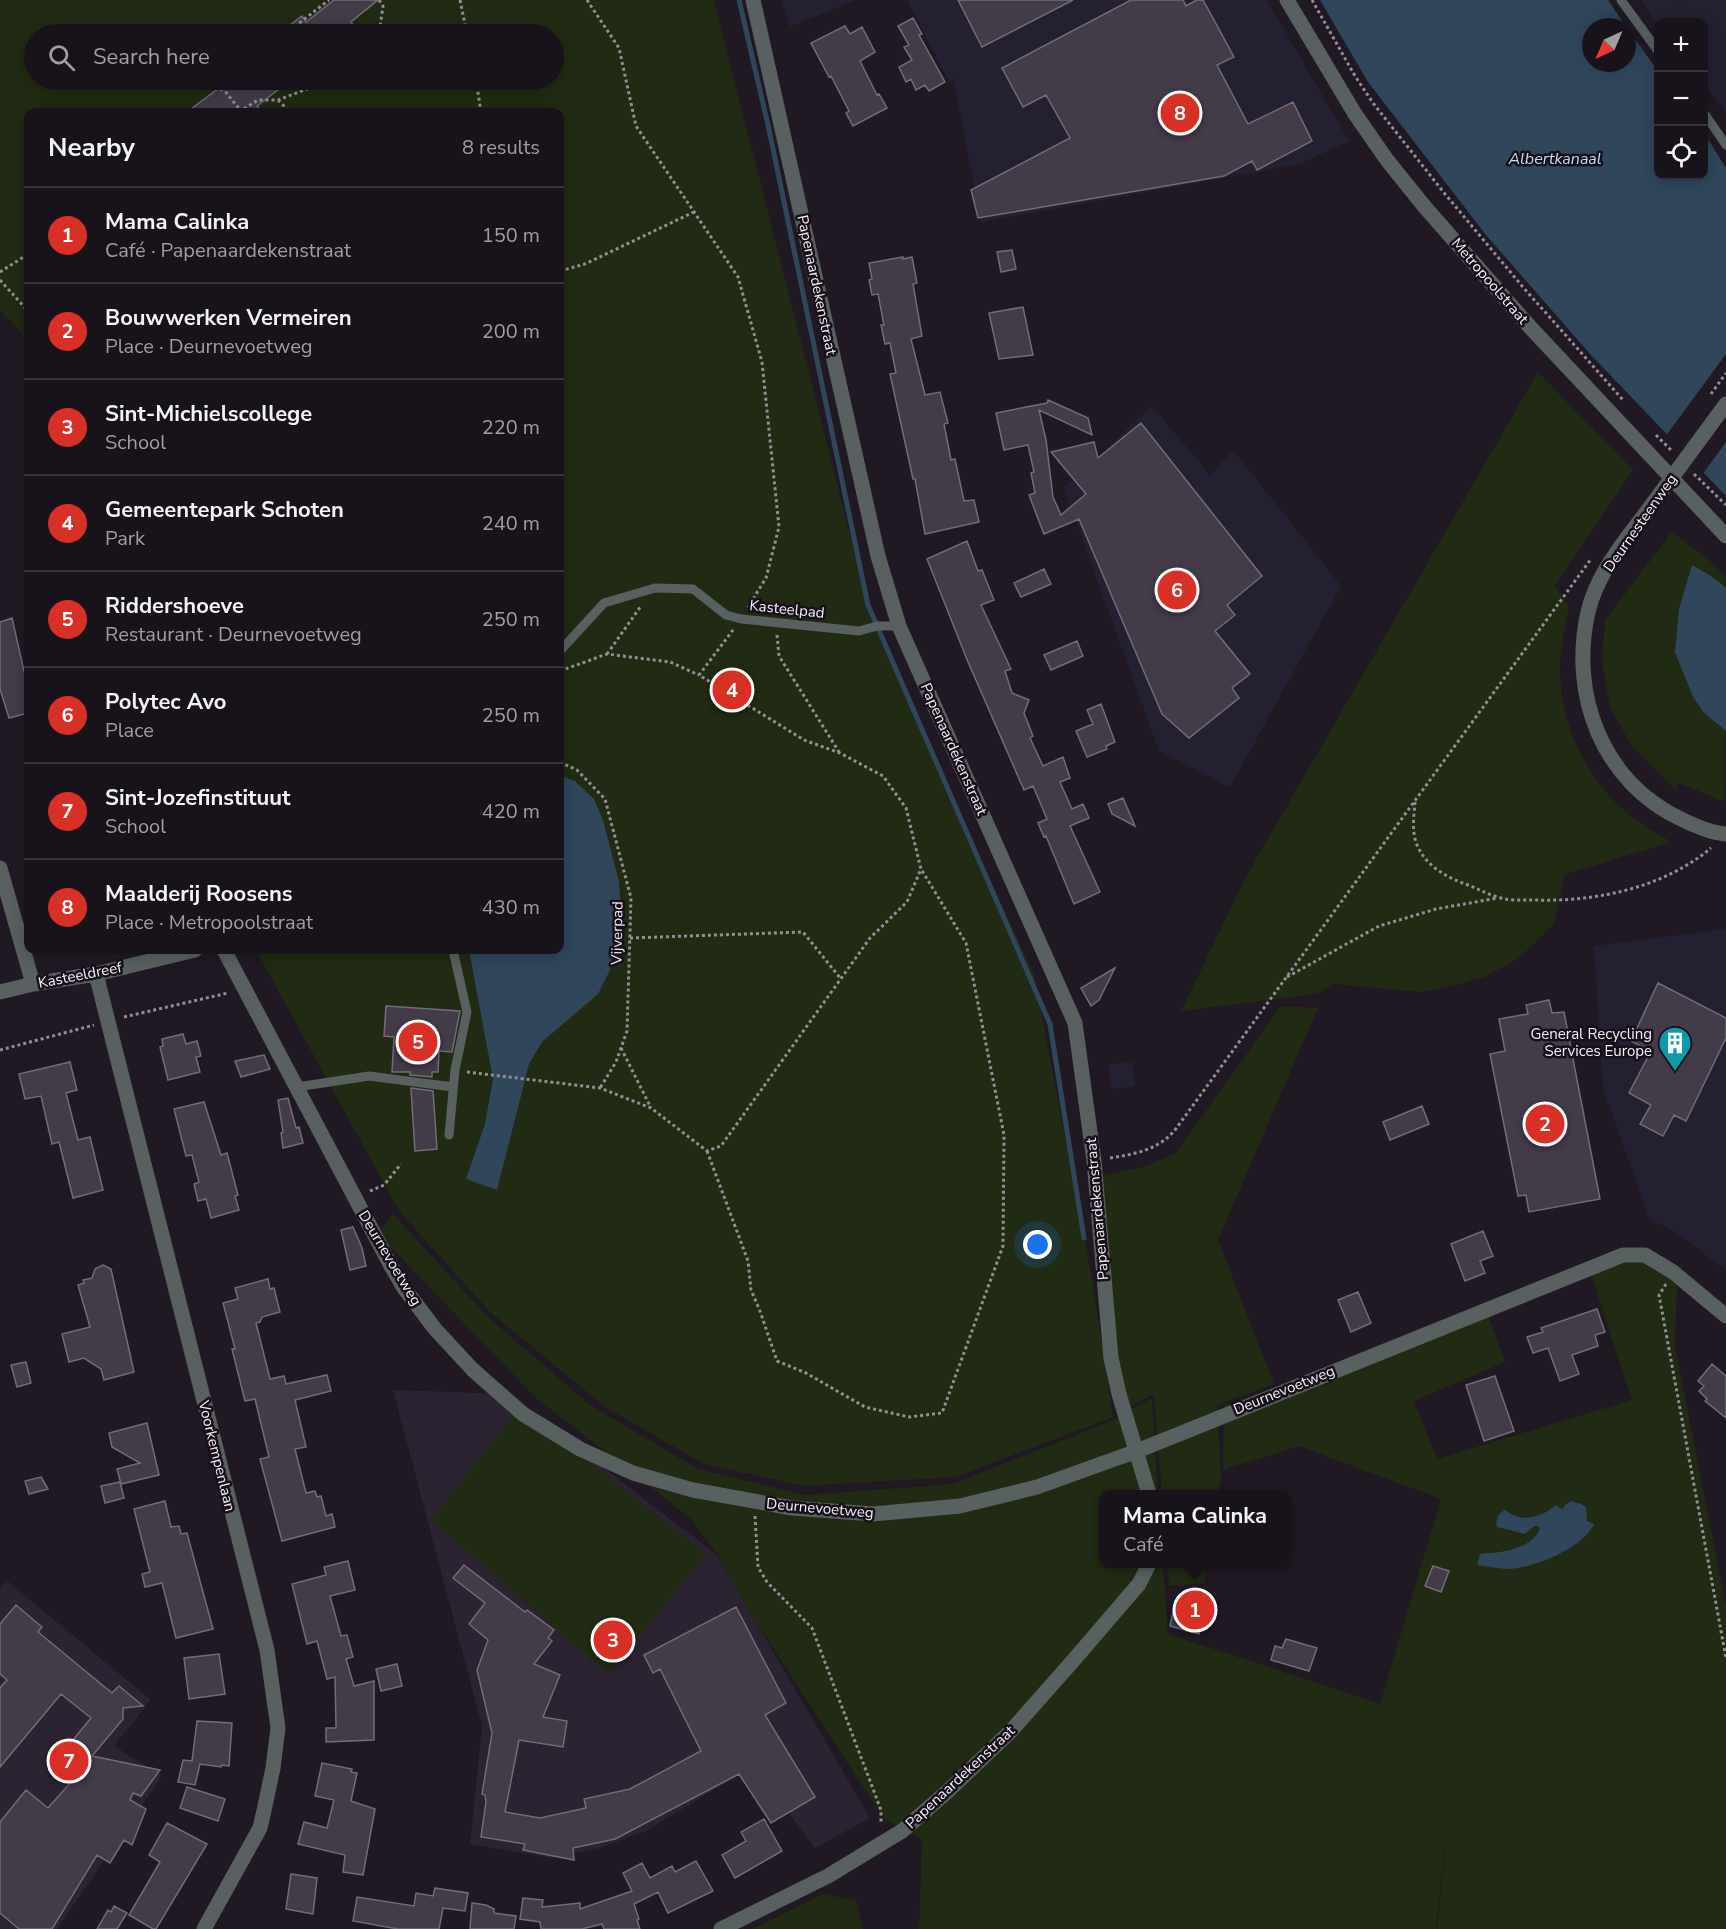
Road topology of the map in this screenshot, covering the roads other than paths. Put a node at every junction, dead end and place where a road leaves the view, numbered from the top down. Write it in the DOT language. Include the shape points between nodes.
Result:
graph roads {
  1 [pos="753,0"];
  2 [pos="1287,0"];
  3 [pos="1621,0"];
  4 [pos="1654,44"];
  5 [pos="1708,120"];
  6 [pos="1726,145"];
  7 [pos="1726,404"];
  8 [pos="1726,536"];
  9 [pos="895,626"];
  10 [pos="564,647"];
  11 [pos="1726,834"];
  12 [pos="0,868"];
  13 [pos="24,952"];
  14 [pos="24,954"];
  15 [pos="178,954"];
  16 [pos="226,954"];
  17 [pos="454,954"];
  18 [pos="96,974"];
  19 [pos="33,984"];
  20 [pos="0,992"];
  21 [pos="297,1087"];
  22 [pos="453,1087"];
  23 [pos="449,1135"];
  24 [pos="1726,1316"];
  25 [pos="1137,1451"];
  26 [pos="1148,1490"];
  27 [pos="1147,1568"];
  28 [pos="204,1929"];
  29 [pos="721,1929"];
  1 -- 9 [label="street, Papenaardekenstraat"];
  2 -- 8 [label="street, Metropoolstraat" via="1355,114 1424,206 1530,327"];
  3 -- 4 [label="lane"];
  5 -- 6 [label="lane"];
  7 -- 11 [label="street, Deurnesteenweg, bridge" via="1612,559 1588,610 1582,643 1590,711 1615,766 1629,784 1665,812"];
  9 -- 10 [label="lane, Kasteelpad" via="859,631 741,619 726,615 693,589 655,588 604,603"];
  9 -- 25 [label="street, Papenaardekenstraat" via="1075,1023 1094,1161 1111,1358"];
  12 -- 13 [label="street"];
  14 -- 19 [label="street"];
  15 -- 18 [label="street, Kasteeldreef"];
  16 -- 21 [label="street, Deurnevoetweg"];
  17 -- 22 [label="lane" via="467,1012"];
  18 -- 19 [label="street, Kasteeldreef"];
  18 -- 28 [label="street, Voorkempenlaan" via="267,1650 277,1718 273,1768 260,1828"];
  19 -- 20 [label="street, Kasteeldreef"];
  21 -- 22 [label="lane" via="369,1076"];
  21 -- 25 [label="street, Deurnevoetweg" via="404,1288 435,1329 473,1370 523,1414 580,1449 633,1473 754,1502 873,1514 960,1506 1037,1487"];
  22 -- 23 [label="lane"];
  24 -- 25 [label="street, Deurnevoetweg" via="1673,1272 1645,1255 1623,1255"];
  25 -- 26 [label="street, Papenaardekenstraat"];
  27 -- 29 [label="street, Papenaardekenstraat" via="1139,1584 1010,1732 902,1831 828,1876"];
}
